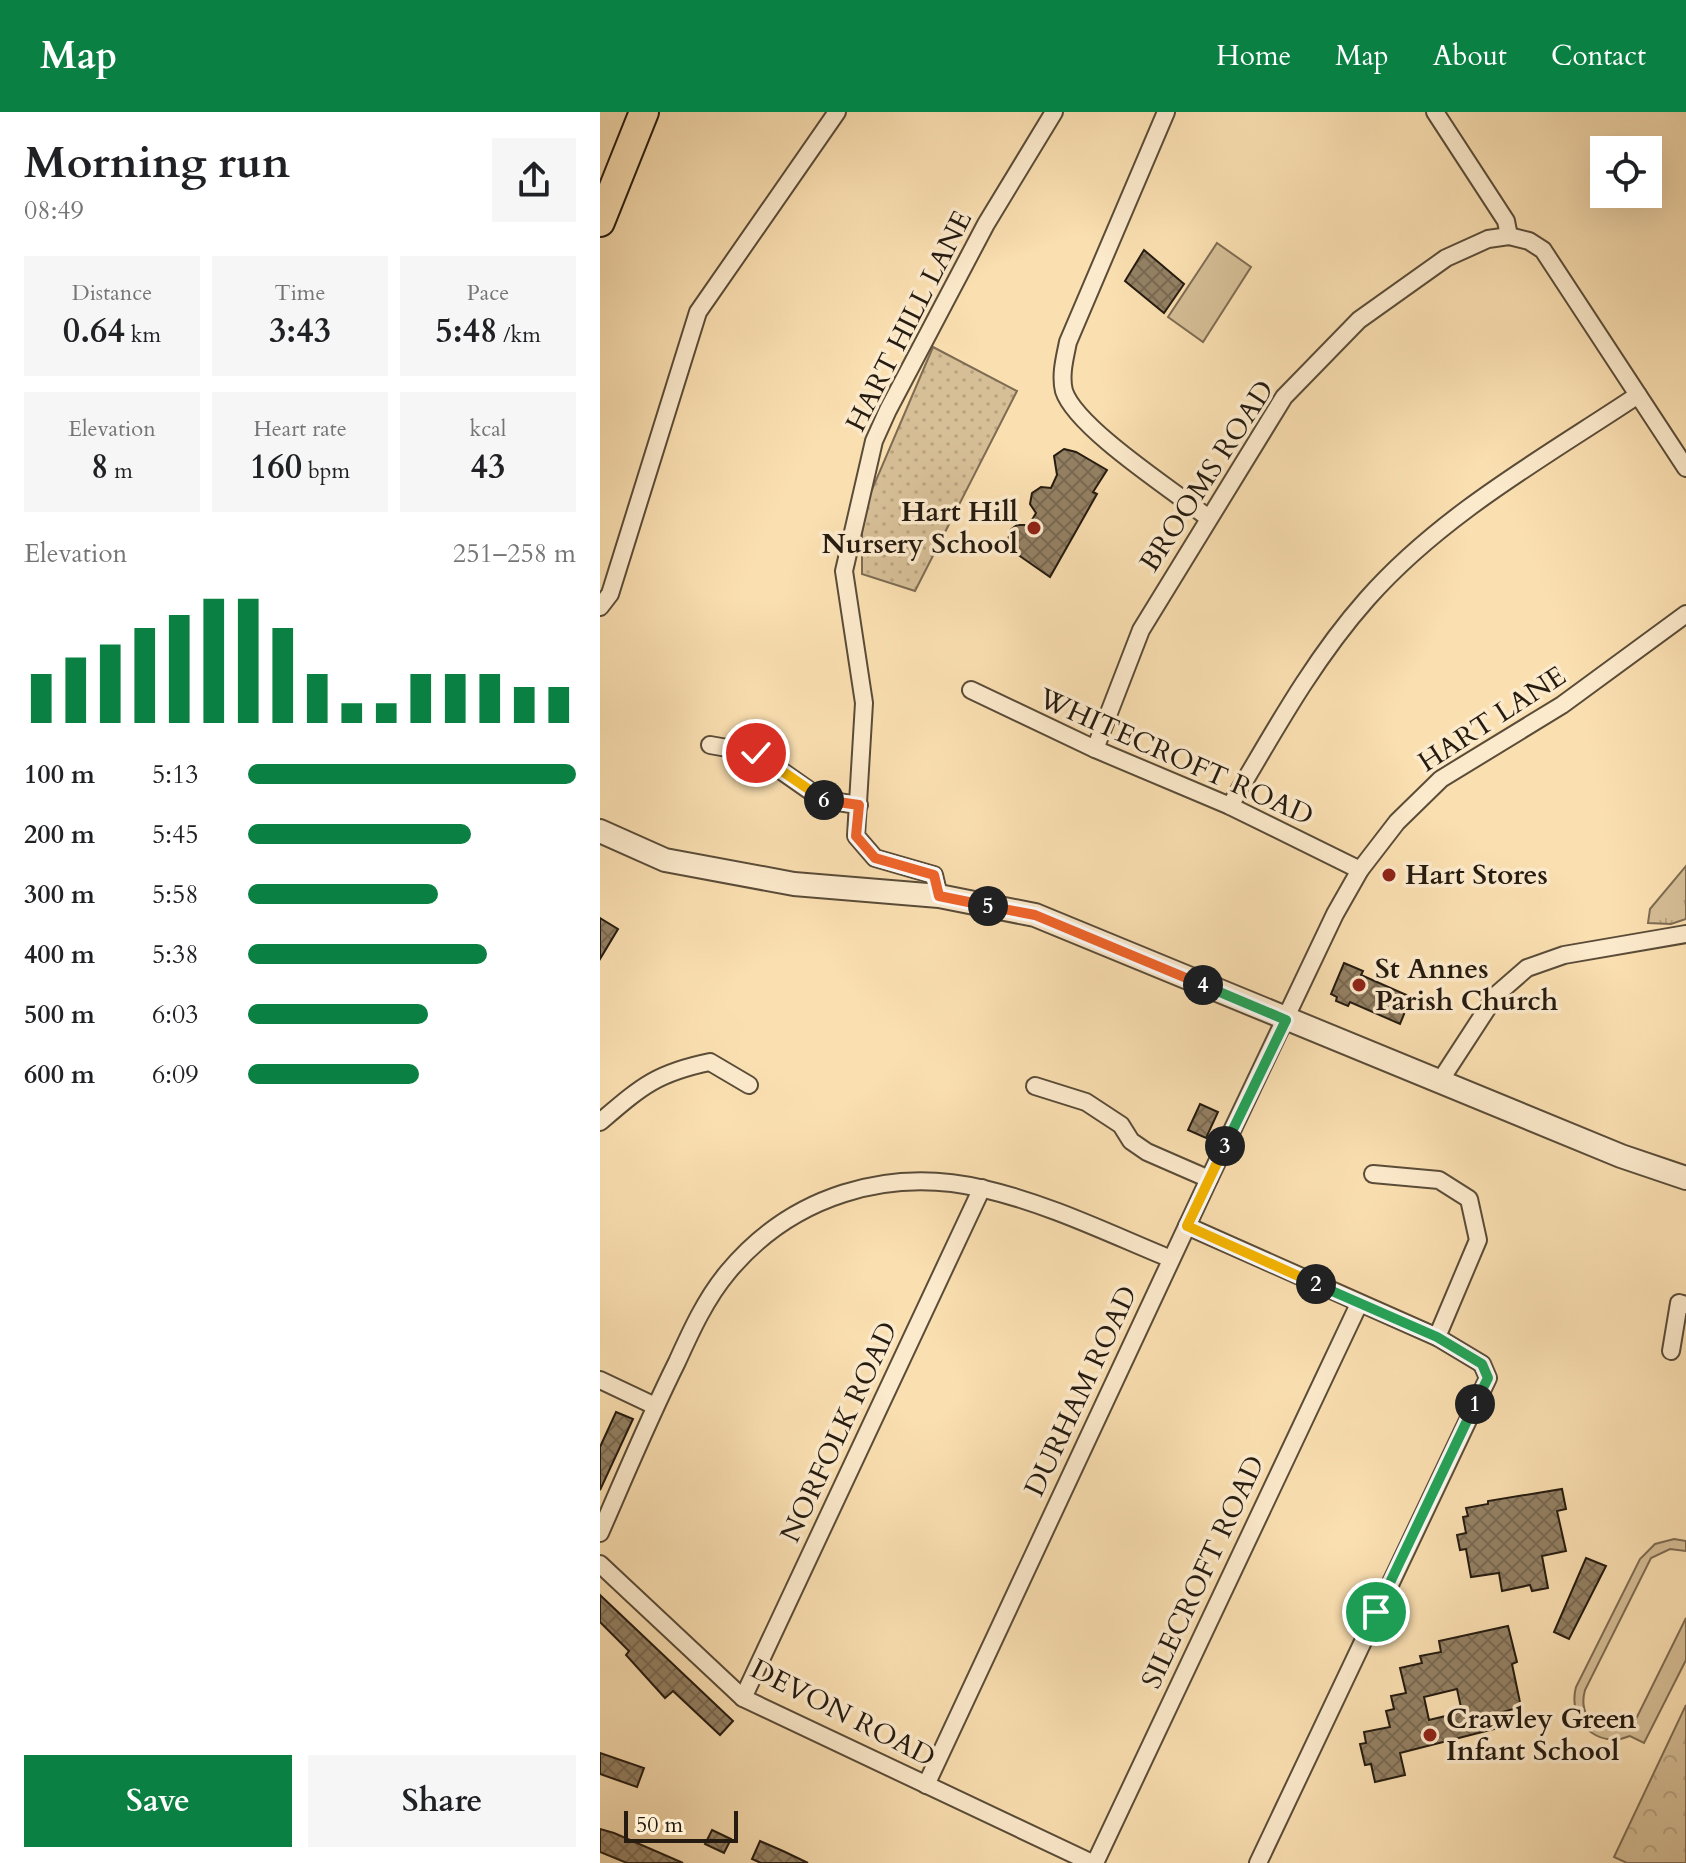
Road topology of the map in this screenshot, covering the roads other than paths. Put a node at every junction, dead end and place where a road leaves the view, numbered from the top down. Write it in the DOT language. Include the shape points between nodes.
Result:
graph roads {
  1 [pos="644,112"];
  2 [pos="837,112"];
  3 [pos="1054,112"];
  4 [pos="1166,112"];
  5 [pos="1435,112"];
  6 [pos="600,222"];
  7 [pos="1509,236"];
  8 [pos="1638,395"];
  9 [pos="1686,468"];
  10 [pos="1207,517"];
  11 [pos="600,607"];
  12 [pos="1686,614"];
  13 [pos="971,690"];
  14 [pos="710,745"];
  15 [pos="1095,749"];
  16 [pos="859,805"];
  17 [pos="1230,806"];
  18 [pos="600,831"];
  19 [pos="1360,870"];
  20 [pos="939,896"];
  21 [pos="1686,934"];
  22 [pos="1286,1020"];
  23 [pos="1440,1081"];
  24 [pos="749,1085"];
  25 [pos="1035,1086"];
  26 [pos="600,1122"];
  27 [pos="1373,1174"];
  28 [pos="1686,1178"];
  29 [pos="1209,1179"];
  30 [pos="982,1188"];
  31 [pos="1187,1226"];
  32 [pos="1171,1259"];
  33 [pos="1359,1304"];
  34 [pos="1686,1305"];
  35 [pos="1437,1337"];
  36 [pos="1671,1351"];
  37 [pos="600,1380"];
  38 [pos="655,1406"];
  39 [pos="600,1533"];
  40 [pos="600,1564"];
  41 [pos="743,1698"];
  42 [pos="926,1785"];
  43 [pos="1093,1863"];
  44 [pos="1258,1863"];
  1 -- 6 [label="highway"];
  2 -- 11 [label="street" via="698,312 610,594"];
  3 -- 16 [label="street, HART HILL LANE" via="927,331 874,441 844,571 864,703"];
  4 -- 10 [label="street" via="1068,342 1064,391 1080,419"];
  5 -- 7 [label="street" via="1506,221"];
  7 -- 8 [label="street" via="1543,250"];
  7 -- 10 [label="street, BROOMS ROAD" via="1488,239 1446,258 1359,320 1284,397"];
  8 -- 9 [label="street"];
  8 -- 17 [label="street" via="1460,513 1368,597 1309,673"];
  10 -- 15 [label="street, BROOMS ROAD" via="1141,630"];
  12 -- 19 [label="street, HART LANE" via="1562,705 1441,779 1397,822"];
  13 -- 15 [label="street, WHITECROFT ROAD"];
  14 -- 16 [label="street" via="756,753 823,800"];
  15 -- 17 [label="street, WHITECROFT ROAD"];
  16 -- 20 [label="street, HART HILL LANE" via="856,836 861,845 875,858 934,875"];
  17 -- 19 [label="street, WHITECROFT ROAD"];
  18 -- 20 [label="street" via="665,860 794,884"];
  19 -- 22 [label="street, HART LANE"];
  20 -- 22 [label="street" via="1035,915"];
  21 -- 23 [label="street" via="1564,955 1527,968 1496,995"];
  22 -- 23 [label="street"];
  22 -- 29 [label="street, DURHAM ROAD"];
  23 -- 28 [label="street"];
  24 -- 26 [label="street" via="710,1062 669,1070 641,1086"];
  25 -- 29 [label="street" via="1086,1102 1121,1125 1147,1152"];
  27 -- 35 [label="street" via="1439,1180 1469,1199 1478,1240"];
  29 -- 31 [label="street, DURHAM ROAD"];
  30 -- 32 [label="street" via="1037,1204"];
  30 -- 38 [label="street" via="927,1180 868,1185 812,1204 766,1233 726,1274"];
  30 -- 41 [label="street, NORFOLK ROAD"];
  31 -- 32 [label="street, DURHAM ROAD"];
  31 -- 33 [label="street"];
  32 -- 42 [label="street, DURHAM ROAD"];
  33 -- 35 [label="street"];
  33 -- 43 [label="street, SILECROFT ROAD"];
  34 -- 36 [label="street" via="1679,1303"];
  35 -- 44 [label="street" via="1482,1364 1488,1378"];
  37 -- 38 [label="street"];
  38 -- 39 [label="street"];
  40 -- 41 [label="street, DEVON ROAD"];
  41 -- 42 [label="street, DEVON ROAD"];
  42 -- 43 [label="street, DEVON ROAD"];
}
